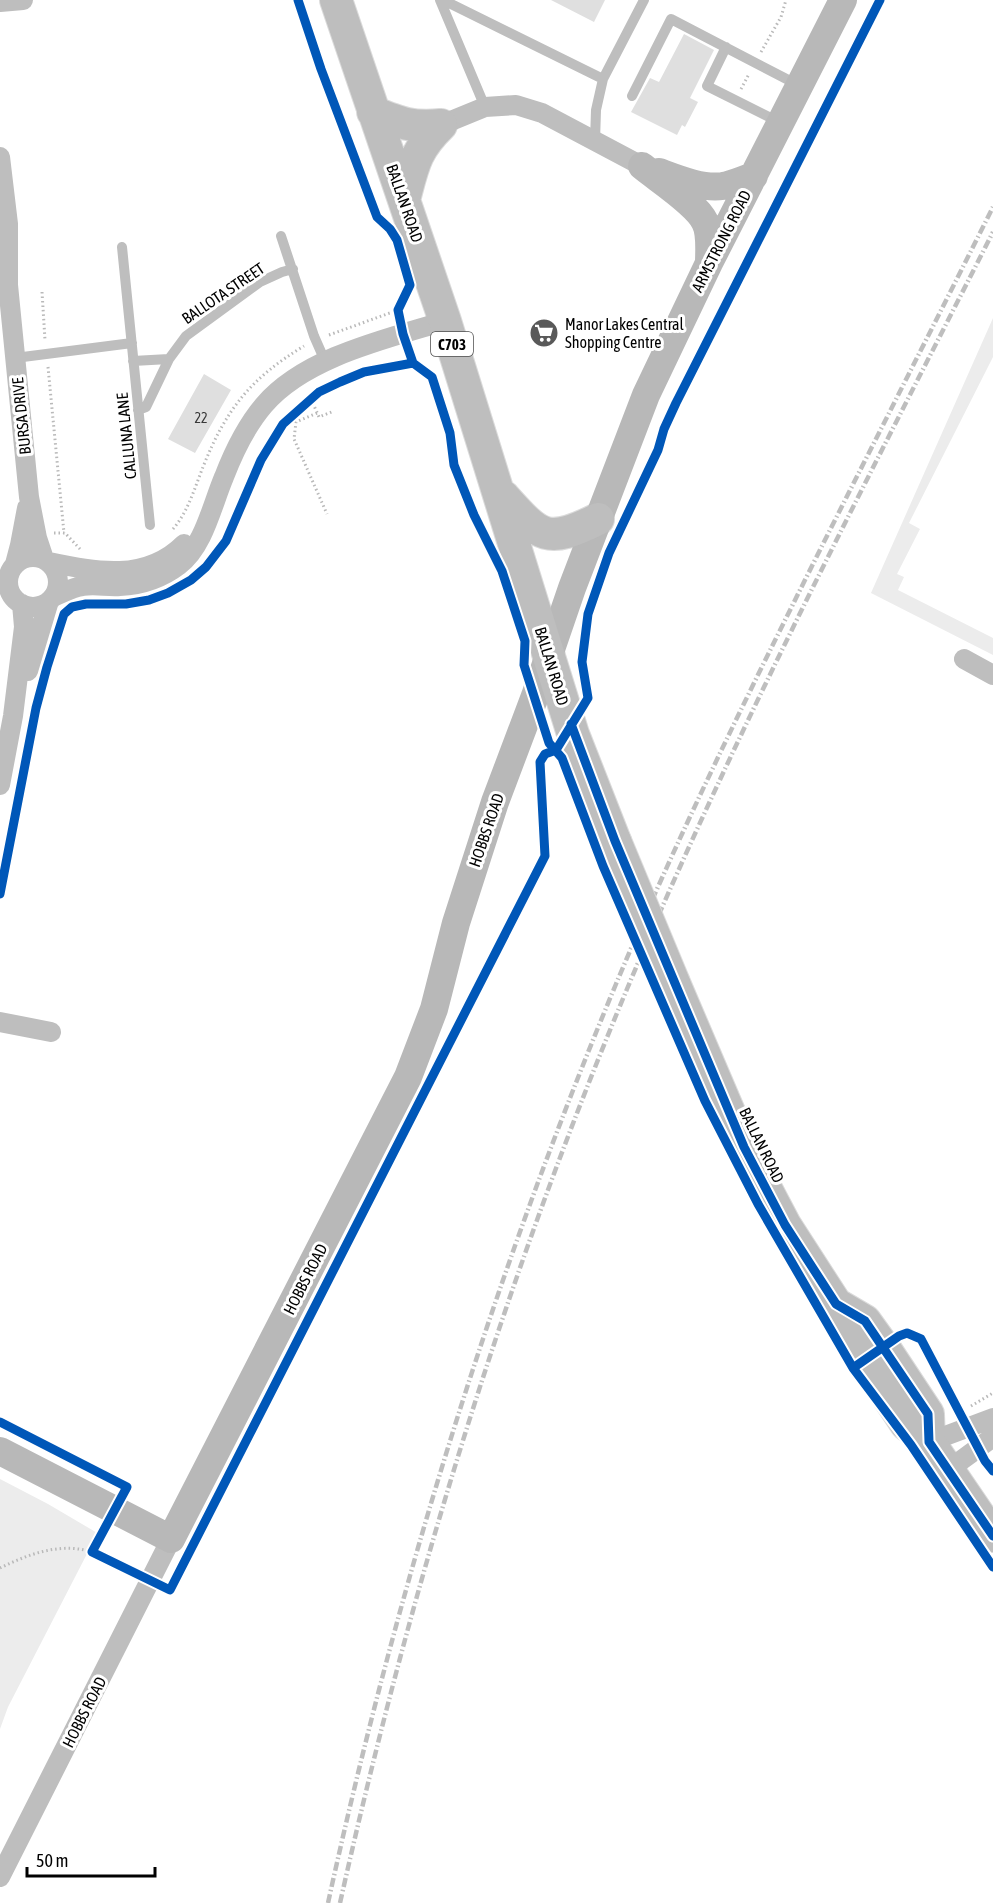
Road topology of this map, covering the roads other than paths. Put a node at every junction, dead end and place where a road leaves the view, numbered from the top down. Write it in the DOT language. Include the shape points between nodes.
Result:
graph roads {
  1 [pos="23,0"];
  2 [pos="336,0"];
  3 [pos="442,0"];
  4 [pos="644,0"];
  5 [pos="843,0"];
  6 [pos="0,2"];
  7 [pos="726,47"];
  8 [pos="603,79"];
  9 [pos="800,86"];
  10 [pos="632,96"];
  11 [pos="485,107"];
  12 [pos="373,112"];
  13 [pos="781,123"];
  14 [pos="441,125"];
  15 [pos="595,141"];
  16 [pos="0,157"];
  17 [pos="642,166"];
  18 [pos="754,176"];
  19 [pos="2,181"];
  20 [pos="404,200"];
  21 [pos="280,236"];
  22 [pos="122,248"];
  23 [pos="709,263"];
  24 [pos="293,269"];
  25 [pos="445,321"];
  26 [pos="132,344"];
  27 [pos="15,358"];
  28 [pos="169,359"];
  29 [pos="133,361"];
  30 [pos="325,361"];
  31 [pos="138,410"];
  32 [pos="496,489"];
  33 [pos="28,497"];
  34 [pos="598,519"];
  35 [pos="207,520"];
  36 [pos="150,525"];
  37 [pos="46,561"];
  38 [pos="9,567"];
  39 [pos="51,599"];
  40 [pos="13,600"];
  41 [pos="549,655"];
  42 [pos="964,659"];
  43 [pos="993,675"];
  44 [pos="14,716"];
  45 [pos="0,785"];
  46 [pos="0,1022"];
  47 [pos="51,1032"];
  48 [pos="993,1418"];
  49 [pos="993,1437"];
  50 [pos="929,1442"];
  51 [pos="0,1451"];
  52 [pos="948,1470"];
  53 [pos="993,1536"];
  54 [pos="171,1539"];
  55 [pos="0,1877"];
  1 -- 6 [label="street"];
  2 -- 12 [label="main road, BALLAN ROAD / C703"];
  3 -- 8 [label="lane"];
  3 -- 11 [label="lane"];
  4 -- 8 [label="lane"];
  5 -- 9 [label="street, ARMSTRONG ROAD"];
  7 -- 9 [label="lane"];
  7 -- 10 [label="lane" via="671,19"];
  7 -- 13 [label="lane" via="707,86"];
  8 -- 15 [label="lane"];
  9 -- 13 [label="street, ARMSTRONG ROAD"];
  11 -- 14 [label="street"];
  11 -- 15 [label="street" via="525,107"];
  12 -- 14 [label="main road" via="419,127"];
  12 -- 20 [label="main road, BALLAN ROAD / C703"];
  13 -- 18 [label="street, ARMSTRONG ROAD"];
  14 -- 20 [label="main road" via="425,140"];
  15 -- 17 [label="street"];
  16 -- 19 [label="street, BURSA DRIVE"];
  17 -- 18 [label="street" via="687,182 714,186"];
  17 -- 23 [label="street" via="701,215 708,232"];
  18 -- 23 [label="street, ARMSTRONG ROAD"];
  19 -- 27 [label="street, BURSA DRIVE"];
  20 -- 25 [label="main road, BALLAN ROAD / C703"];
  21 -- 24 [label="lane"];
  22 -- 26 [label="lane, CALLUNA LANE"];
  23 -- 34 [label="street, ARMSTRONG ROAD" via="646,395"];
  24 -- 28 [label="lane, BALLOTA STREET" via="260,282 186,336"];
  24 -- 30 [label="lane"];
  25 -- 30 [label="street"];
  25 -- 32 [label="main road, BALLAN ROAD / C703"];
  26 -- 27 [label="lane"];
  26 -- 29 [label="lane, CALLUNA LANE"];
  27 -- 33 [label="street, BURSA DRIVE"];
  28 -- 29 [label="lane"];
  28 -- 31 [label="lane, BALLOTA STREET" via="146,407"];
  29 -- 31 [label="lane, CALLUNA LANE"];
  30 -- 35 [label="street" via="276,393 254,418 235,451"];
  31 -- 36 [label="lane, CALLUNA LANE"];
  32 -- 34 [label="main road" via="529,525 541,531 563,534"];
  32 -- 41 [label="main road, BALLAN ROAD / C703"];
  33 -- 37 [label="street, BURSA DRIVE"];
  33 -- 38 [label="street, BURSA DRIVE" via="20,545"];
  34 -- 41 [label="street, ARMSTRONG ROAD"];
  35 -- 37 [label="street" via="180,547 147,567 108,572"];
  35 -- 39 [label="street" via="194,551 162,576 140,584 82,586"];
  37 -- 38 [label="street" via="32,556"];
  37 -- 39 [label="street" via="54,568 58,582"];
  38 -- 40 [label="street"];
  39 -- 40 [label="street" via="39,606"];
  39 -- 44 [label="street"];
  40 -- 44 [label="street" via="24,627"];
  41 -- 50 [label="main road, BALLAN ROAD / C703, bridge" via="573,734 615,841 744,1147 786,1225 836,1304 865,1321 928,1414"];
  41 -- 54 [label="street, HOBBS ROAD" via="475,861 434,1009 408,1077"];
  42 -- 43 [label="street"];
  44 -- 45 [label="street"];
  46 -- 47 [label="street"];
  48 -- 50 [label="street" via="964,1420"];
  49 -- 52 [label="street"];
  50 -- 52 [label="main road"];
  51 -- 54 [label="street"];
  52 -- 53 [label="main road"];
  54 -- 55 [label="street, HOBBS ROAD"];
}
